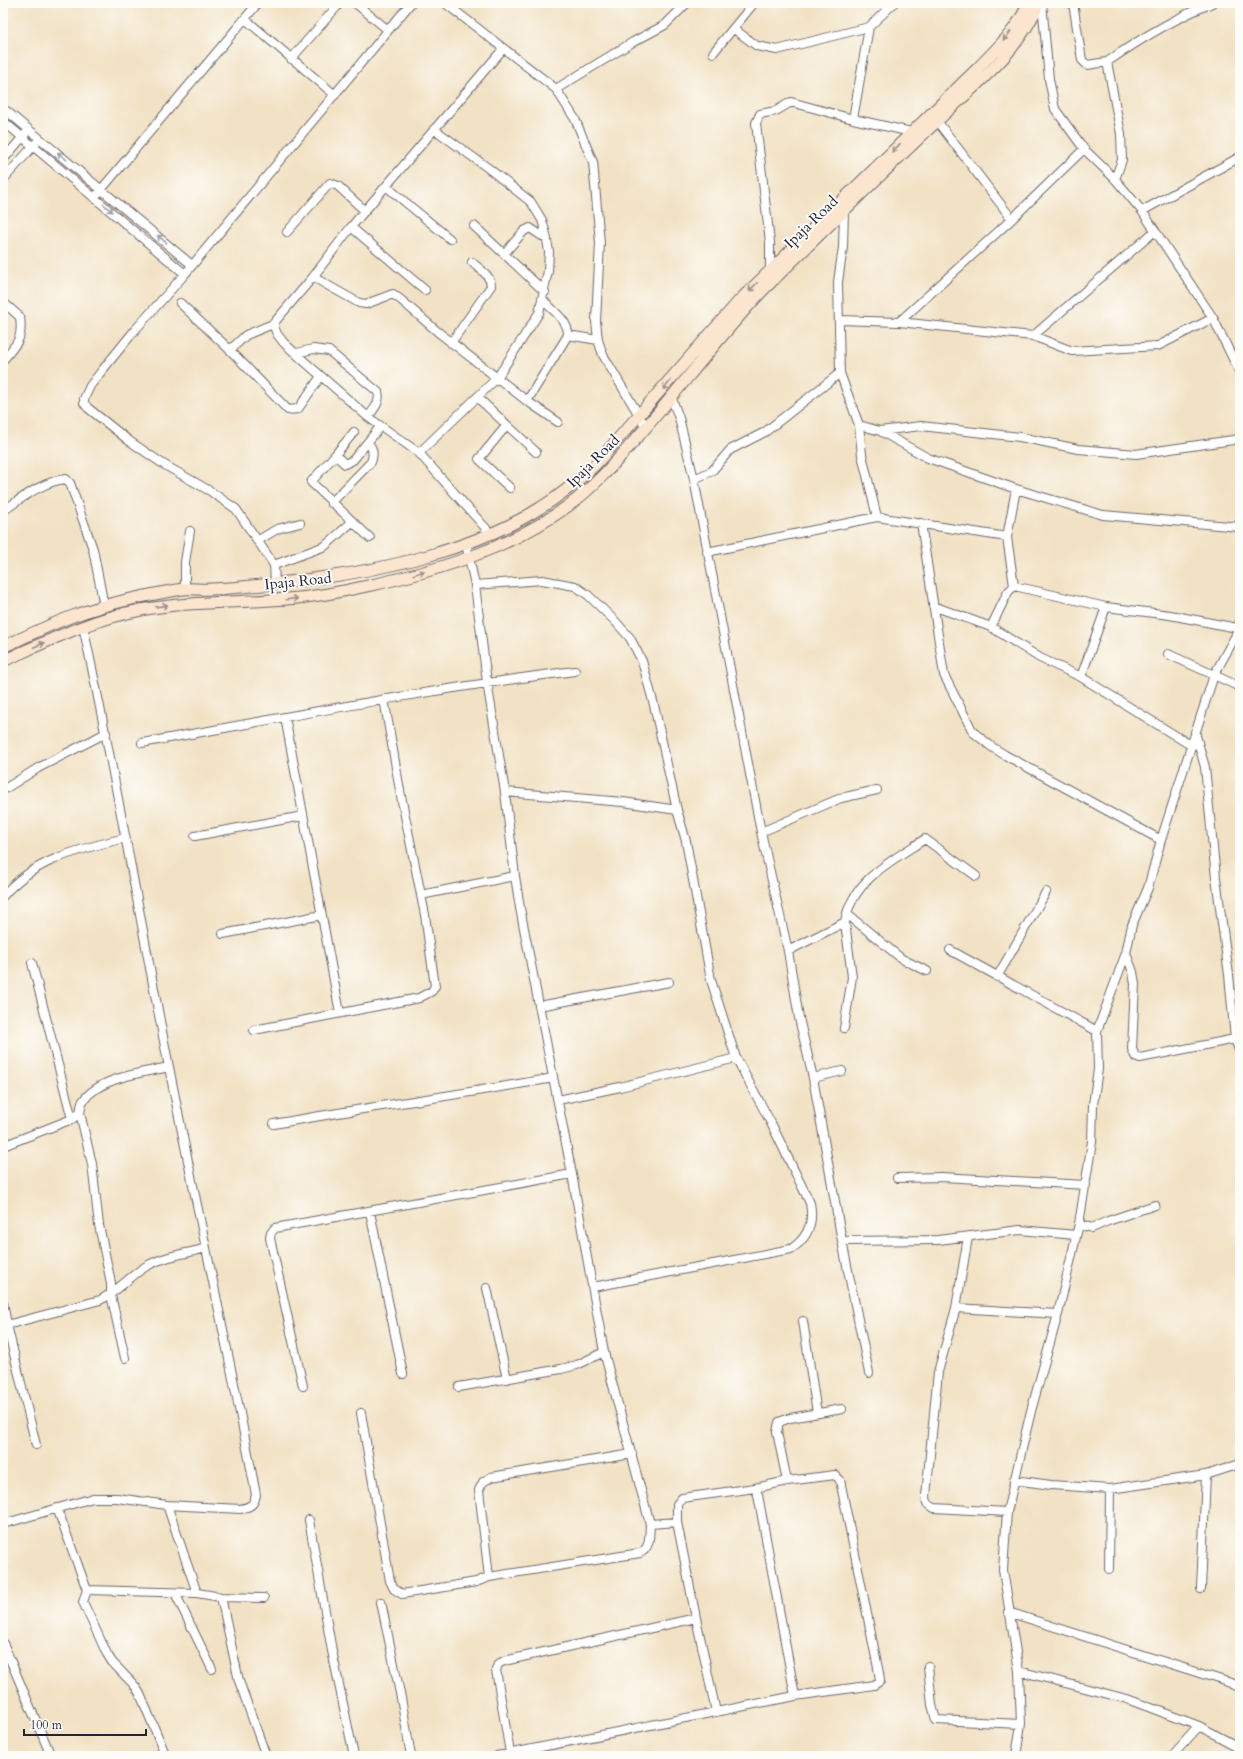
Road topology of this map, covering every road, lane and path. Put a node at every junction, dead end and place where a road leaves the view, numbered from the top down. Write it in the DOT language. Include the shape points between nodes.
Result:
graph roads {
  1 [pos="258,3"];
  2 [pos="340,3"];
  3 [pos="355,3"];
  4 [pos="411,3"];
  5 [pos="445,3"];
  6 [pos="687,3"];
  7 [pos="754,3"];
  8 [pos="894,3"];
  9 [pos="1028,3"];
  10 [pos="1041,3"];
  11 [pos="1073,3"];
  12 [pos="1212,3"];
  13 [pos="245,19"];
  14 [pos="868,27"];
  15 [pos="734,29"];
  16 [pos="388,30"];
  17 [pos="503,49"];
  18 [pos="713,53"];
  19 [pos="291,59"];
  20 [pos="1107,62"];
  21 [pos="556,89"];
  22 [pos="335,95"];
  23 [pos="3,108"];
  24 [pos="853,120"];
  25 [pos="3,121"];
  26 [pos="937,121"];
  27 [pos="29,129"];
  28 [pos="434,129"];
  29 [pos="912,131"];
  30 [pos="923,135"];
  31 [pos="22,137"];
  32 [pos="40,138"];
  33 [pos="34,146"];
  34 [pos="1084,149"];
  35 [pos="1240,157"];
  36 [pos="3,160"];
  37 [pos="1115,179"];
  38 [pos="3,180"];
  39 [pos="387,188"];
  40 [pos="102,189"];
  41 [pos="95,197"];
  42 [pos="844,210"];
  43 [pos="365,211"];
  44 [pos="1142,211"];
  45 [pos="1012,219"];
  46 [pos="474,226"];
  47 [pos="351,227"];
  48 [pos="287,232"];
  49 [pos="1155,232"];
  50 [pos="546,234"];
  51 [pos="450,239"];
  52 [pos="504,254"];
  53 [pos="472,262"];
  54 [pos="192,265"];
  55 [pos="770,270"];
  56 [pos="185,274"];
  57 [pos="313,277"];
  58 [pos="425,290"];
  59 [pos="544,296"];
  60 [pos="3,302"];
  61 [pos="180,302"];
  62 [pos="1213,318"];
  63 [pos="839,320"];
  64 [pos="899,322"];
  65 [pos="273,324"];
  66 [pos="568,335"];
  67 [pos="1033,336"];
  68 [pos="598,340"];
  69 [pos="451,343"];
  70 [pos="230,350"];
  71 [pos="297,353"];
  72 [pos="3,360"];
  73 [pos="1240,372"];
  74 [pos="840,373"];
  75 [pos="321,376"];
  76 [pos="497,378"];
  77 [pos="477,397"];
  78 [pos="672,399"];
  79 [pos="527,401"];
  80 [pos="368,417"];
  81 [pos="639,417"];
  82 [pos="558,422"];
  83 [pos="506,425"];
  84 [pos="859,425"];
  85 [pos="380,427"];
  86 [pos="646,427"];
  87 [pos="880,431"];
  88 [pos="354,432"];
  89 [pos="1240,439"];
  90 [pos="368,442"];
  91 [pos="536,452"];
  92 [pos="419,453"];
  93 [pos="335,455"];
  94 [pos="694,479"];
  95 [pos="510,488"];
  96 [pos="1016,489"];
  97 [pos="331,502"];
  98 [pos="3,511"];
  99 [pos="876,517"];
  100 [pos="300,522"];
  101 [pos="352,522"];
  102 [pos="921,523"];
  103 [pos="1240,527"];
  104 [pos="190,531"];
  105 [pos="490,533"];
  106 [pos="1007,537"];
  107 [pos="370,538"];
  108 [pos="257,541"];
  109 [pos="466,544"];
  110 [pos="707,552"];
  111 [pos="469,557"];
  112 [pos="274,565"];
  113 [pos="275,583"];
  114 [pos="475,585"];
  115 [pos="1014,586"];
  116 [pos="185,589"];
  117 [pos="104,606"];
  118 [pos="933,606"];
  119 [pos="1106,607"];
  120 [pos="1238,624"];
  121 [pos="83,626"];
  122 [pos="991,628"];
  123 [pos="1237,637"];
  124 [pos="3,647"];
  125 [pos="1168,654"];
  126 [pos="3,661"];
  127 [pos="575,671"];
  128 [pos="1214,675"];
  129 [pos="1081,676"];
  130 [pos="487,682"];
  131 [pos="1240,687"];
  132 [pos="384,699"];
  133 [pos="285,717"];
  134 [pos="1195,731"];
  135 [pos="106,733"];
  136 [pos="142,743"];
  137 [pos="1192,746"];
  138 [pos="3,790"];
  139 [pos="878,790"];
  140 [pos="505,792"];
  141 [pos="677,810"];
  142 [pos="304,816"];
  143 [pos="761,832"];
  144 [pos="195,836"];
  145 [pos="125,838"];
  146 [pos="1161,840"];
  147 [pos="514,876"];
  148 [pos="976,876"];
  149 [pos="1046,892"];
  150 [pos="421,895"];
  151 [pos="3,896"];
  152 [pos="322,915"];
  153 [pos="846,918"];
  154 [pos="223,934"];
  155 [pos="950,950"];
  156 [pos="788,951"];
  157 [pos="1126,953"];
  158 [pos="32,963"];
  159 [pos="927,972"];
  160 [pos="997,977"];
  161 [pos="669,982"];
  162 [pos="539,1006"];
  163 [pos="340,1013"];
  164 [pos="844,1028"];
  165 [pos="254,1030"];
  166 [pos="1097,1032"];
  167 [pos="1235,1039"];
  168 [pos="1240,1053"];
  169 [pos="736,1058"];
  170 [pos="169,1067"];
  171 [pos="842,1071"];
  172 [pos="553,1078"];
  173 [pos="812,1078"];
  174 [pos="558,1100"];
  175 [pos="80,1113"];
  176 [pos="72,1118"];
  177 [pos="274,1124"];
  178 [pos="3,1146"];
  179 [pos="572,1174"];
  180 [pos="898,1178"];
  181 [pos="1086,1185"];
  182 [pos="1155,1205"];
  183 [pos="370,1212"];
  184 [pos="1079,1224"];
  185 [pos="1076,1236"];
  186 [pos="968,1238"];
  187 [pos="842,1241"];
  188 [pos="206,1248"];
  189 [pos="593,1287"];
  190 [pos="487,1288"];
  191 [pos="111,1295"];
  192 [pos="3,1302"];
  193 [pos="956,1308"];
  194 [pos="1058,1314"];
  195 [pos="803,1321"];
  196 [pos="5,1325"];
  197 [pos="604,1352"];
  198 [pos="125,1358"];
  199 [pos="869,1373"];
  200 [pos="403,1374"];
  201 [pos="507,1379"];
  202 [pos="303,1386"];
  203 [pos="459,1387"];
  204 [pos="842,1409"];
  205 [pos="817,1412"];
  206 [pos="361,1413"];
  207 [pos="36,1445"];
  208 [pos="632,1454"];
  209 [pos="1240,1464"];
  210 [pos="1206,1474"];
  211 [pos="1014,1480"];
  212 [pos="787,1481"];
  213 [pos="755,1488"];
  214 [pos="1110,1489"];
  215 [pos="166,1505"];
  216 [pos="57,1508"];
  217 [pos="1007,1512"];
  218 [pos="309,1520"];
  219 [pos="677,1522"];
  220 [pos="3,1524"];
  221 [pos="650,1524"];
  222 [pos="1109,1569"];
  223 [pos="490,1577"];
  224 [pos="1201,1589"];
  225 [pos="87,1590"];
  226 [pos="175,1593"];
  227 [pos="197,1593"];
  228 [pos="221,1597"];
  229 [pos="264,1598"];
  230 [pos="381,1602"];
  231 [pos="1008,1612"];
  232 [pos="696,1618"];
  233 [pos="3,1643"];
  234 [pos="928,1666"];
  235 [pos="212,1668"];
  236 [pos="1019,1671"];
  237 [pos="1240,1686"];
  238 [pos="795,1696"];
  239 [pos="716,1712"];
  240 [pos="1021,1724"];
  241 [pos="1199,1726"];
  242 [pos="1240,1748"];
  243 [pos="510,1753"];
  244 [pos="51,1756"];
  245 [pos="166,1756"];
  246 [pos="266,1756"];
  247 [pos="354,1756"];
  248 [pos="411,1756"];
  249 [pos="497,1756"];
  250 [pos="1016,1756"];
  251 [pos="1172,1756"];
  1 -- 13 [label="street"];
  2 -- 19 [label="street"];
  3 -- 16 [label="street"];
  4 -- 16 [label="street"];
  5 -- 17 [label="street"];
  6 -- 21 [label="street" via="665,25"];
  7 -- 15 [label="street"];
  8 -- 14 [label="street"];
  9 -- 29 [label="main road, Ipaja Road, one-way" via="1018,22 1002,42"];
  10 -- 26 [label="main road, Ipaja Road" via="1025,31 1009,51"];
  10 -- 34 [label="street" via="1049,79 1055,109"];
  11 -- 20 [label="street" via="1082,60 1087,65"];
  12 -- 20 [label="street" via="1188,13 1131,45"];
  13 -- 19 [label="street"];
  13 -- 40 [label="street"];
  14 -- 15 [label="street" via="777,50 757,46"];
  14 -- 24 [label="street"];
  15 -- 18 [label="street"];
  16 -- 22 [label="street"];
  17 -- 21 [label="street"];
  17 -- 28 [label="street"];
  19 -- 22 [label="street"];
  20 -- 37 [label="street" via="1121,134 1122,160"];
  21 -- 68 [label="street" via="575,119 593,162 600,243 596,321"];
  22 -- 54 [label="street"];
  23 -- 27 [label="street"];
  24 -- 29 [label="street"];
  24 -- 55 [label="street" via="791,102 776,111 760,114 756,123 770,242"];
  25 -- 31 [label="street"];
  26 -- 30 [label="main road, Ipaja Road"];
  26 -- 45 [label="street"];
  27 -- 31 [label="street"];
  27 -- 32 [label="street"];
  28 -- 39 [label="street"];
  28 -- 50 [label="street" via="531,202 542,220"];
  29 -- 30 [label="street"];
  29 -- 55 [label="main road, Ipaja Road, one-way"];
  30 -- 42 [label="main road, Ipaja Road"];
  31 -- 33 [label="street"];
  31 -- 36 [label="street"];
  32 -- 33 [label="street"];
  40 -- 32 [label="street, one-way"];
  33 -- 38 [label="street"];
  33 -- 41 [label="street"];
  34 -- 37 [label="street"];
  34 -- 45 [label="street"];
  35 -- 44 [label="street"];
  37 -- 44 [label="street"];
  39 -- 43 [label="street"];
  39 -- 51 [label="street"];
  40 -- 41 [label="street"];
  54 -- 40 [label="street, one-way"];
  41 -- 56 [label="street, one-way"];
  42 -- 63 [label="street" via="843,247 838,282"];
  42 -- 78 [label="main road, Ipaja Road" via="741,313"];
  43 -- 47 [label="street"];
  43 -- 48 [label="street" via="338,186 330,183"];
  44 -- 49 [label="street"];
  45 -- 64 [label="street"];
  46 -- 52 [label="street"];
  47 -- 57 [label="street"];
  47 -- 58 [label="street"];
  49 -- 62 [label="street"];
  49 -- 67 [label="street"];
  50 -- 52 [label="street" via="542,236 530,228 524,231"];
  50 -- 59 [label="street" via="549,252"];
  52 -- 59 [label="street"];
  53 -- 69 [label="street" via="488,276 491,286"];
  54 -- 56 [label="street"];
  55 -- 81 [label="main road, Ipaja Road, one-way" via="739,301"];
  56 -- 108 [label="street" via="100,373 90,386 84,403 128,440 236,508"];
  57 -- 65 [label="street"];
  57 -- 69 [label="street" via="359,303 366,304 393,294"];
  59 -- 66 [label="street" via="566,324"];
  59 -- 76 [label="street" via="540,313"];
  60 -- 72 [label="street" via="20,317 22,328 20,340"];
  61 -- 70 [label="street"];
  62 -- 67 [label="street" via="1158,346 1072,351"];
  62 -- 73 [label="street"];
  63 -- 64 [label="street"];
  63 -- 74 [label="street"];
  64 -- 67 [label="street"];
  65 -- 70 [label="street" via="246,335"];
  65 -- 71 [label="street" via="280,338"];
  66 -- 68 [label="street"];
  66 -- 79 [label="street"];
  68 -- 81 [label="street" via="603,355"];
  69 -- 76 [label="street"];
  70 -- 75 [label="street" via="288,410 298,409"];
  71 -- 75 [label="street"];
  71 -- 80 [label="street" via="329,351 378,392 380,397 377,406"];
  74 -- 84 [label="street"];
  74 -- 94 [label="street" via="765,432 730,450 712,470"];
  75 -- 80 [label="street"];
  76 -- 77 [label="street"];
  76 -- 79 [label="street"];
  77 -- 83 [label="street"];
  77 -- 92 [label="street"];
  78 -- 86 [label="main road, Ipaja Road"];
  78 -- 94 [label="street"];
  79 -- 82 [label="street"];
  80 -- 85 [label="street"];
  81 -- 86 [label="street"];
  81 -- 105 [label="main road, Ipaja Road" via="579,480 540,508"];
  83 -- 91 [label="street"];
  83 -- 95 [label="street" via="479,459"];
  84 -- 87 [label="street"];
  84 -- 99 [label="street" via="862,455"];
  85 -- 90 [label="street"];
  85 -- 92 [label="street"];
  86 -- 111 [label="main road, Ipaja Road" via="602,477 566,507 497,547"];
  87 -- 89 [label="street" via="922,426 1020,437 1078,449 1136,454"];
  87 -- 96 [label="street" via="928,458"];
  88 -- 93 [label="street"];
  90 -- 93 [label="street" via="353,460 345,464"];
  90 -- 97 [label="street" via="372,448 371,462"];
  92 -- 105 [label="street"];
  93 -- 97 [label="street" via="311,482"];
  94 -- 110 [label="street"];
  96 -- 103 [label="street" via="1103,515"];
  96 -- 106 [label="street"];
  97 -- 101 [label="street"];
  98 -- 117 [label="street" via="56,480 66,479 70,483 93,549"];
  99 -- 102 [label="street"];
  99 -- 110 [label="street"];
  100 -- 108 [label="street" via="277,528"];
  101 -- 107 [label="street"];
  101 -- 112 [label="street" via="325,546"];
  102 -- 106 [label="street"];
  102 -- 118 [label="street"];
  104 -- 116 [label="street" via="185,562"];
  105 -- 109 [label="main road, Ipaja Road"];
  106 -- 115 [label="street"];
  108 -- 112 [label="street"];
  109 -- 111 [label="street"];
  109 -- 113 [label="main road, Ipaja Road" via="396,563 327,577"];
  110 -- 143 [label="street"];
  111 -- 114 [label="street"];
  121 -- 111 [label="main road, Ipaja Road, one-way" via="126,613 164,606 288,599 343,591 407,577"];
  112 -- 113 [label="street"];
  113 -- 116 [label="main road, Ipaja Road"];
  114 -- 130 [label="street"];
  114 -- 141 [label="street" via="542,580 575,586 615,621 630,638 642,661"];
  115 -- 119 [label="street"];
  115 -- 122 [label="street" via="1008,592"];
  116 -- 117 [label="main road, Ipaja Road"];
  117 -- 124 [label="main road, Ipaja Road" via="72,616"];
  118 -- 122 [label="street"];
  118 -- 146 [label="street" via="944,675 973,732 1005,755"];
  119 -- 120 [label="street"];
  119 -- 129 [label="street"];
  120 -- 123 [label="street"];
  126 -- 121 [label="main road, Ipaja Road, one-way"];
  121 -- 135 [label="street"];
  122 -- 129 [label="street" via="1040,658"];
  123 -- 128 [label="street"];
  125 -- 128 [label="street"];
  127 -- 130 [label="street"];
  128 -- 131 [label="street"];
  128 -- 134 [label="street"];
  129 -- 137 [label="street"];
  130 -- 132 [label="street"];
  130 -- 140 [label="street"];
  132 -- 133 [label="street"];
  132 -- 150 [label="street"];
  133 -- 136 [label="street"];
  133 -- 142 [label="street"];
  134 -- 137 [label="street"];
  134 -- 167 [label="street" via="1205,767"];
  135 -- 138 [label="street" via="38,768"];
  135 -- 145 [label="street"];
  137 -- 146 [label="street"];
  139 -- 143 [label="street" via="841,798"];
  140 -- 141 [label="street" via="623,802"];
  140 -- 147 [label="street"];
  141 -- 169 [label="street" via="686,842 711,980"];
  142 -- 144 [label="street"];
  142 -- 152 [label="street"];
  143 -- 156 [label="street"];
  145 -- 151 [label="street" via="81,849 42,864 14,883"];
  145 -- 170 [label="street"];
  146 -- 157 [label="street" via="1148,888 1132,925"];
  147 -- 150 [label="street"];
  147 -- 162 [label="street"];
  148 -- 153 [label="street" via="925,839 869,878 858,890"];
  149 -- 160 [label="street"];
  150 -- 163 [label="street" via="435,974 434,989 419,998"];
  152 -- 154 [label="street"];
  152 -- 163 [label="street"];
  153 -- 156 [label="street"];
  153 -- 159 [label="street" via="902,959"];
  153 -- 164 [label="street" via="852,977"];
  155 -- 160 [label="street"];
  156 -- 173 [label="street"];
  157 -- 166 [label="street"];
  157 -- 167 [label="street" via="1135,984 1132,1049 1135,1056 1140,1058"];
  158 -- 176 [label="street"];
  160 -- 166 [label="street"];
  161 -- 162 [label="street"];
  162 -- 172 [label="street"];
  163 -- 165 [label="street"];
  166 -- 181 [label="street" via="1098,1069"];
  167 -- 168 [label="street"];
  169 -- 174 [label="street"];
  169 -- 189 [label="street" via="810,1203 810,1228 805,1237 791,1249"];
  170 -- 175 [label="street" via="101,1085 82,1102"];
  170 -- 188 [label="street"];
  171 -- 173 [label="street"];
  172 -- 174 [label="street"];
  172 -- 177 [label="street"];
  173 -- 187 [label="street"];
  174 -- 179 [label="street"];
  175 -- 176 [label="street"];
  175 -- 191 [label="street" via="92,1164"];
  176 -- 178 [label="street"];
  179 -- 183 [label="street"];
  179 -- 189 [label="street"];
  180 -- 181 [label="street" via="942,1177"];
  181 -- 184 [label="street"];
  182 -- 184 [label="street" via="1092,1228"];
  183 -- 200 [label="street"];
  183 -- 202 [label="street" via="275,1228 271,1233 270,1238"];
  184 -- 185 [label="street"];
  185 -- 186 [label="street" via="1020,1230"];
  185 -- 194 [label="street"];
  186 -- 187 [label="street"];
  186 -- 193 [label="street"];
  187 -- 199 [label="street"];
  188 -- 191 [label="street" via="157,1260 143,1268"];
  188 -- 215 [label="street" via="256,1495 255,1502 240,1509"];
  189 -- 197 [label="street"];
  190 -- 201 [label="street"];
  191 -- 196 [label="street"];
  191 -- 198 [label="street"];
  192 -- 196 [label="street"];
  193 -- 194 [label="street"];
  193 -- 217 [label="street" via="938,1372 927,1503 934,1508"];
  194 -- 211 [label="street"];
  195 -- 205 [label="street"];
  196 -- 207 [label="street"];
  197 -- 201 [label="street" via="572,1366"];
  197 -- 208 [label="street"];
  201 -- 203 [label="street"];
  204 -- 205 [label="street"];
  205 -- 212 [label="street" via="782,1420 778,1425 777,1432"];
  206 -- 223 [label="street" via="390,1581 394,1589 402,1594 476,1582"];
  208 -- 221 [label="street"];
  208 -- 223 [label="street" via="491,1477 483,1482 479,1490"];
  209 -- 210 [label="street"];
  210 -- 214 [label="street"];
  210 -- 224 [label="street"];
  211 -- 214 [label="street"];
  211 -- 217 [label="street"];
  212 -- 213 [label="street"];
  212 -- 238 [label="street" via="834,1475 840,1480 880,1681 874,1685"];
  213 -- 219 [label="street" via="682,1498 677,1504"];
  213 -- 238 [label="street"];
  214 -- 222 [label="street"];
  215 -- 216 [label="street" via="117,1498 93,1498"];
  215 -- 227 [label="street"];
  216 -- 220 [label="street"];
  216 -- 225 [label="street"];
  217 -- 231 [label="street" via="1003,1570"];
  218 -- 247 [label="street"];
  219 -- 221 [label="street"];
  219 -- 232 [label="street"];
  221 -- 223 [label="street" via="648,1544 640,1553"];
  225 -- 226 [label="street"];
  225 -- 245 [label="street" via="84,1598 86,1608 112,1662 136,1686"];
  226 -- 227 [label="street"];
  226 -- 235 [label="street"];
  227 -- 228 [label="street"];
  228 -- 229 [label="street"];
  228 -- 246 [label="street" via="239,1680"];
  230 -- 248 [label="street"];
  231 -- 236 [label="street"];
  231 -- 237 [label="street"];
  232 -- 239 [label="street"];
  232 -- 243 [label="street" via="498,1664 496,1670"];
  233 -- 244 [label="street"];
  234 -- 240 [label="street" via="936,1720"];
  236 -- 240 [label="street"];
  236 -- 241 [label="street" via="1127,1699"];
  238 -- 239 [label="street"];
  239 -- 243 [label="street"];
  240 -- 250 [label="street"];
  241 -- 242 [label="street"];
  241 -- 251 [label="street"];
  243 -- 249 [label="street"];
}
